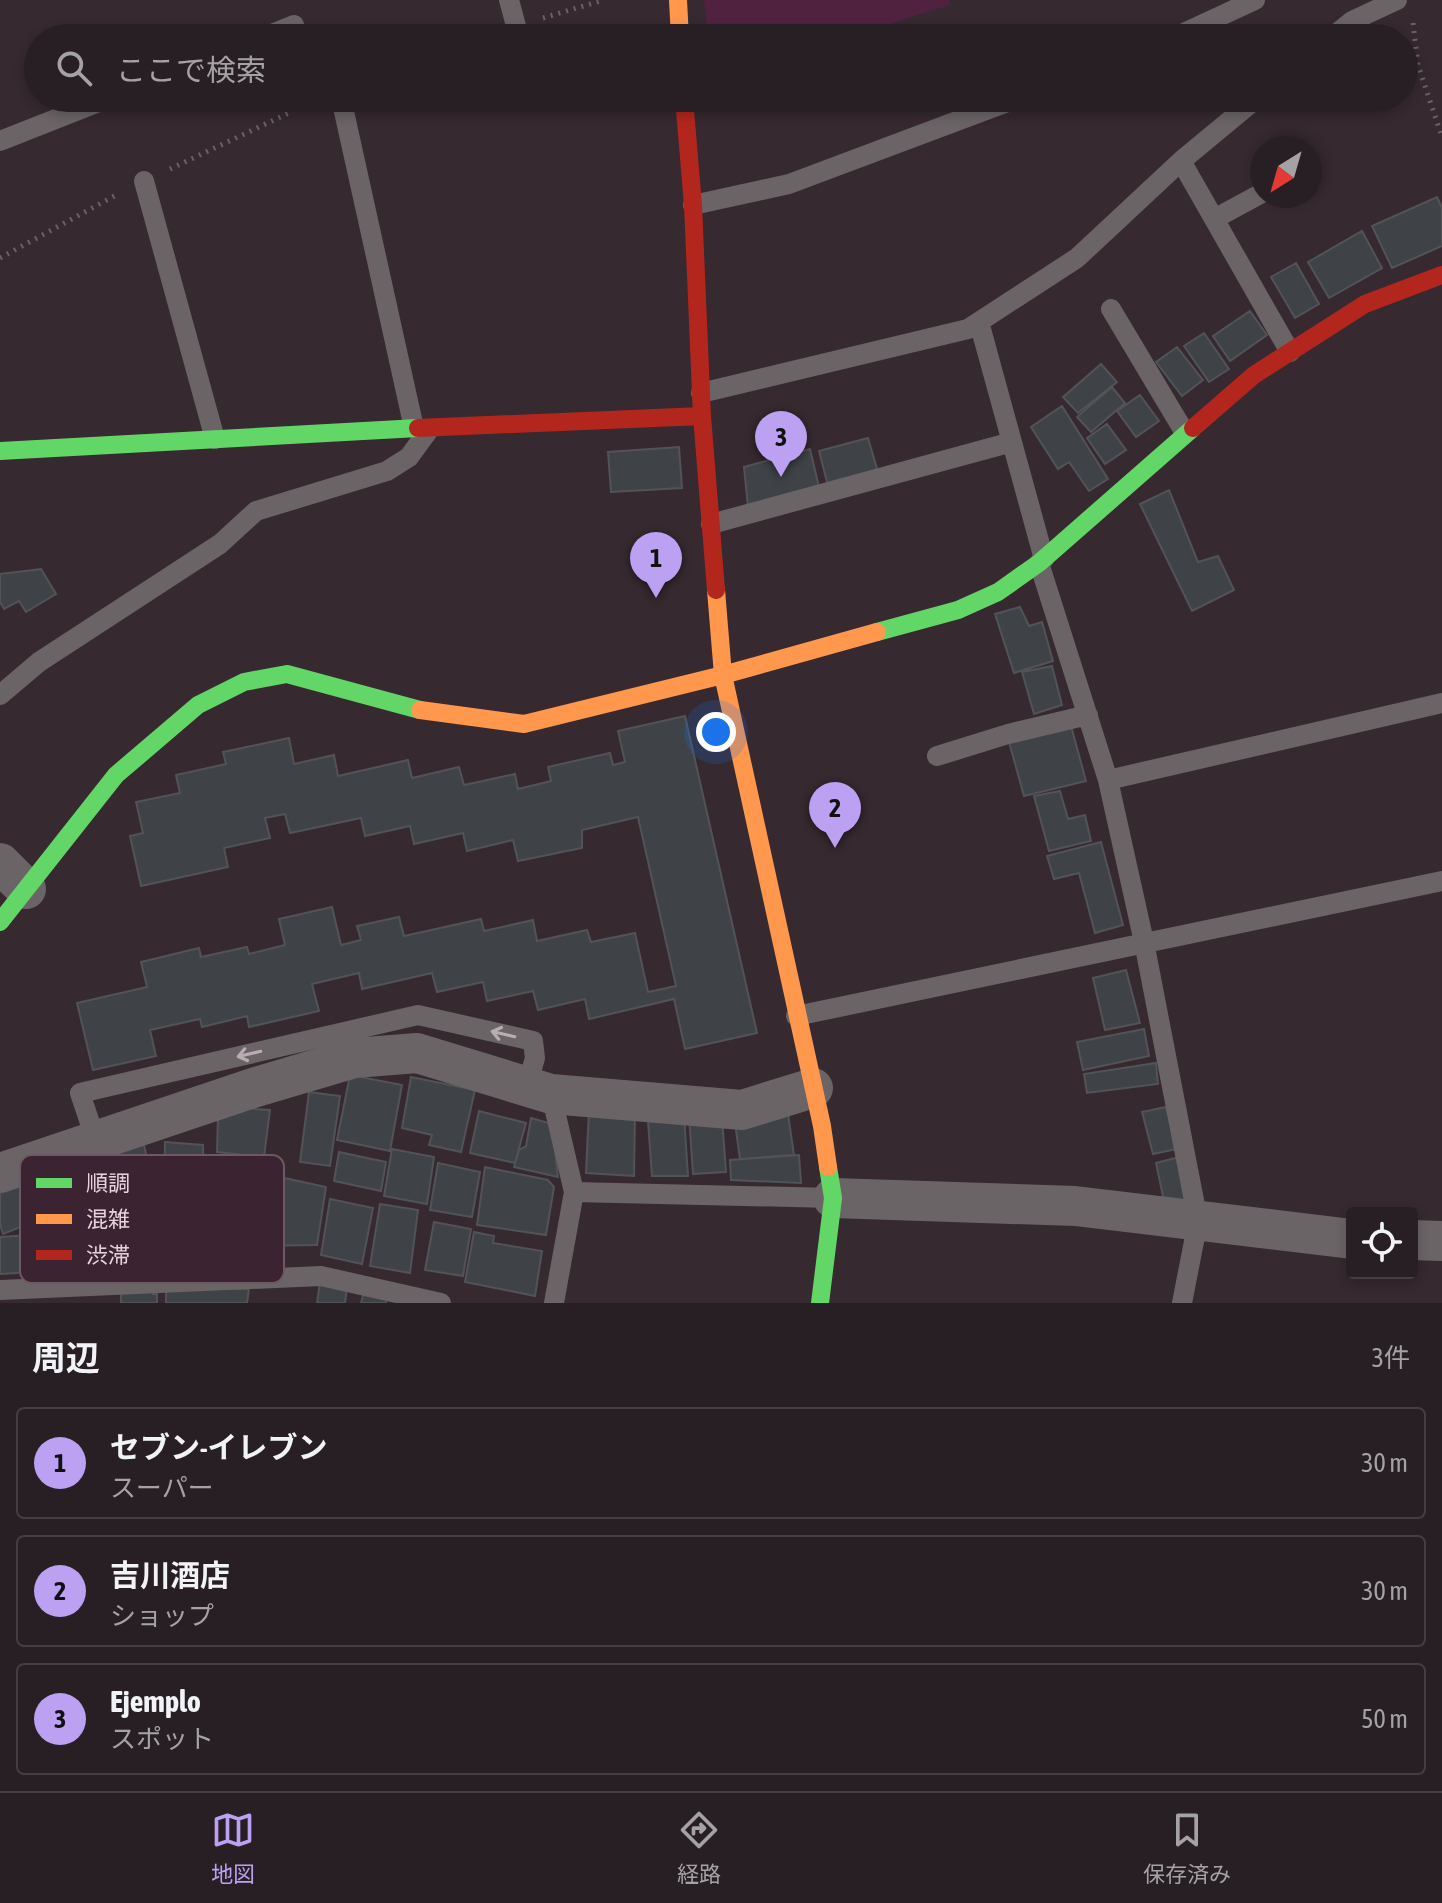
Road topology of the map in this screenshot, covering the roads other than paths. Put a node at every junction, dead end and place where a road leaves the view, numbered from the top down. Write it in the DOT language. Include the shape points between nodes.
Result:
graph roads {
  1 [pos="509,0"];
  2 [pos="678,0"];
  3 [pos="1255,0"];
  4 [pos="1405,6"];
  5 [pos="515,24"];
  6 [pos="679,24"];
  7 [pos="1203,24"];
  8 [pos="1348,24"];
  9 [pos="74,112"];
  10 [pos="344,112"];
  11 [pos="685,112"];
  12 [pos="981,112"];
  13 [pos="1240,112"];
  14 [pos="0,141"];
  15 [pos="1181,161"];
  16 [pos="144,181"];
  17 [pos="1250,200"];
  18 [pos="693,205"];
  19 [pos="1214,219"];
  20 [pos="1442,275"];
  21 [pos="1111,309"];
  22 [pos="979,322"];
  23 [pos="1290,352"];
  24 [pos="701,393"];
  25 [pos="702,416"];
  26 [pos="423,428"];
  27 [pos="1185,433"];
  28 [pos="215,439"];
  29 [pos="1012,442"];
  30 [pos="0,451"];
  31 [pos="711,524"];
  32 [pos="1042,561"];
  33 [pos="723,675"];
  34 [pos="0,695"];
  35 [pos="1442,703"];
  36 [pos="1088,715"];
  37 [pos="937,756"];
  38 [pos="1108,780"];
  39 [pos="13,876"];
  40 [pos="1442,881"];
  41 [pos="0,922"];
  42 [pos="1144,942"];
  43 [pos="796,1016"];
  44 [pos="813,1088"];
  45 [pos="539,1090"];
  46 [pos="54,1155"];
  47 [pos="20,1166"];
  48 [pos="0,1173"];
  49 [pos="574,1192"];
  50 [pos="833,1198"];
  51 [pos="1198,1221"];
  52 [pos="1346,1238"];
  53 [pos="1418,1240"];
  54 [pos="1442,1241"];
  55 [pos="284,1278"];
  56 [pos="160,1283"];
  57 [pos="0,1290"];
  58 [pos="441,1303"];
  59 [pos="554,1303"];
  60 [pos="820,1303"];
  61 [pos="1182,1303"];
  1 -- 5 [label="lane"];
  2 -- 6 [label="street"];
  3 -- 7 [label="lane"];
  4 -- 8 [label="lane"];
  9 -- 14 [label="lane"];
  10 -- 26 [label="lane"];
  11 -- 18 [label="street"];
  12 -- 18 [label="lane" via="789,184"];
  13 -- 15 [label="lane"];
  15 -- 19 [label="lane"];
  15 -- 22 [label="lane" via="1077,258"];
  16 -- 28 [label="lane"];
  17 -- 19 [label="lane"];
  18 -- 24 [label="street"];
  19 -- 23 [label="lane"];
  20 -- 23 [label="street" via="1365,304"];
  21 -- 27 [label="lane"];
  22 -- 24 [label="lane" via="968,329"];
  22 -- 29 [label="lane"];
  23 -- 27 [label="street"];
  24 -- 25 [label="street"];
  25 -- 26 [label="street"];
  25 -- 31 [label="street"];
  26 -- 28 [label="street"];
  26 -- 34 [label="lane" via="409,457 387,471 256,511 220,544 39,662"];
  27 -- 32 [label="street"];
  28 -- 30 [label="street"];
  29 -- 31 [label="lane"];
  29 -- 32 [label="lane"];
  31 -- 33 [label="street"];
  32 -- 33 [label="street" via="998,592 958,610"];
  32 -- 36 [label="lane"];
  33 -- 39 [label="street" via="524,724 414,709 287,674 244,682 198,705 116,775"];
  33 -- 43 [label="street"];
  35 -- 38 [label="lane"];
  36 -- 37 [label="lane"];
  36 -- 38 [label="lane"];
  38 -- 42 [label="lane"];
  39 -- 41 [label="street"];
  40 -- 42 [label="lane"];
  42 -- 43 [label="lane"];
  42 -- 51 [label="lane"];
  43 -- 44 [label="street"];
  44 -- 45 [label="street" via="742,1110"];
  44 -- 50 [label="street"];
  45 -- 46 [label="street" via="417,1053 354,1058"];
  45 -- 49 [label="lane"];
  47 -- 48 [label="street"];
  49 -- 50 [label="lane"];
  49 -- 59 [label="lane"];
  50 -- 51 [label="street" via="1075,1206"];
  50 -- 60 [label="street"];
  51 -- 52 [label="street"];
  51 -- 61 [label="lane"];
  53 -- 54 [label="street"];
  55 -- 58 [label="lane" via="321,1276"];
  56 -- 57 [label="lane"];
}
